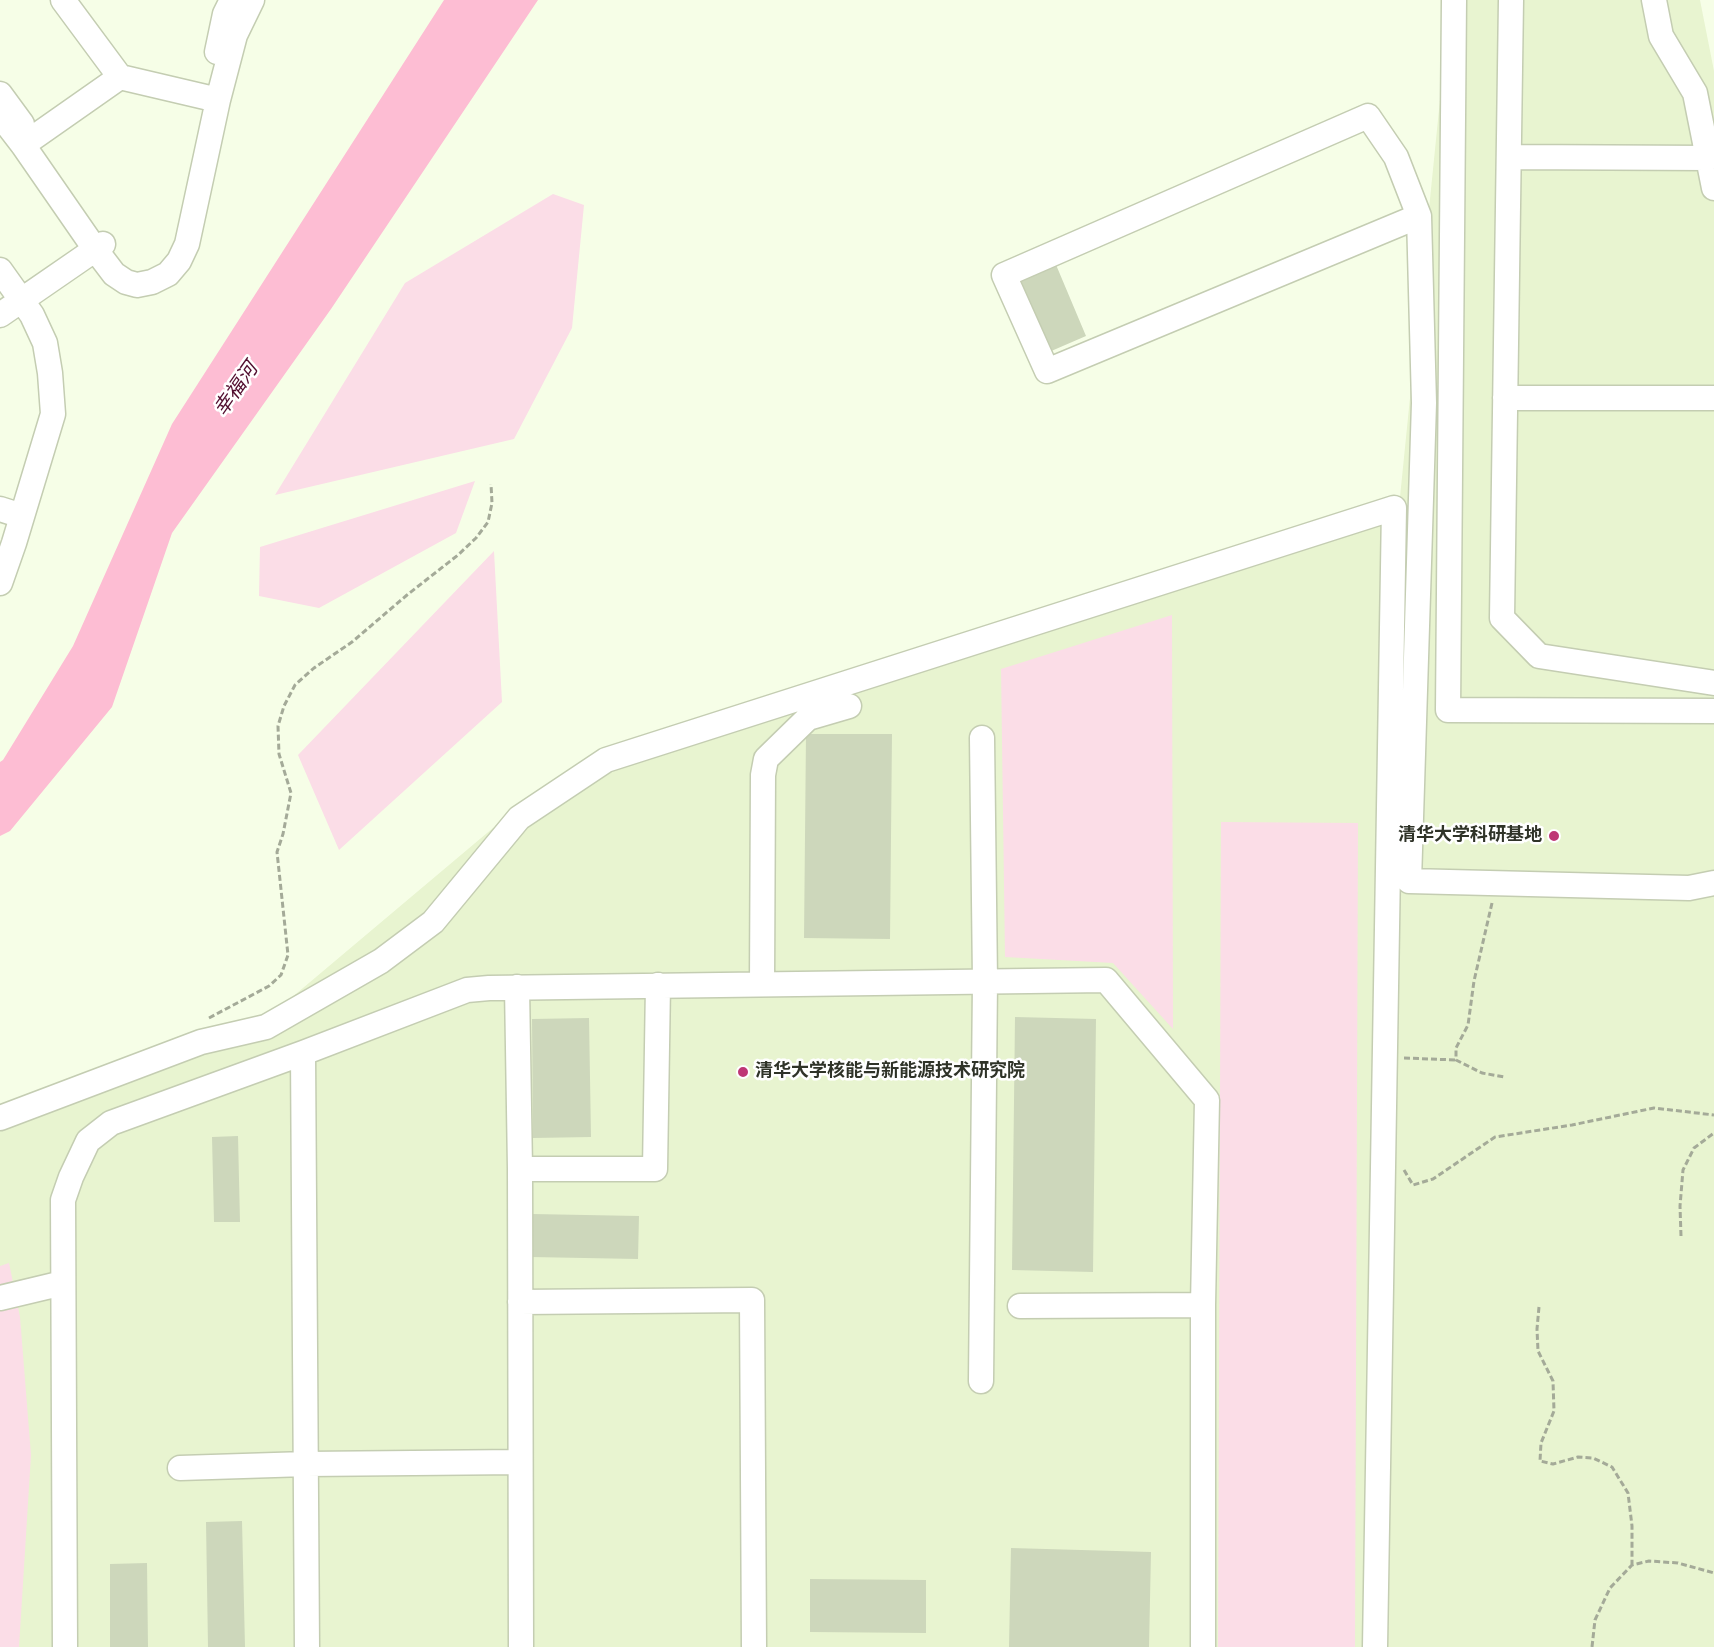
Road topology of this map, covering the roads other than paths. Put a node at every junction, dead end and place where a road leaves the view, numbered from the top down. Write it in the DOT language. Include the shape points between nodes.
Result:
graph roads {
  1 [pos="63,0"];
  2 [pos="232,0"];
  3 [pos="252,0"];
  4 [pos="1454,0"];
  5 [pos="1511,0"];
  6 [pos="1654,0"];
  7 [pos="120,76"];
  8 [pos="0,94"];
  9 [pos="212,98"];
  10 [pos="0,115"];
  11 [pos="27,142"];
  12 [pos="1509,157"];
  13 [pos="1708,158"];
  14 [pos="1714,188"];
  15 [pos="1419,216"];
  16 [pos="99,247"];
  17 [pos="0,270"];
  18 [pos="8,305"];
  19 [pos="1505,398"];
  20 [pos="1714,398"];
  21 [pos="10,512"];
  22 [pos="0,537"];
  23 [pos="0,583"];
  24 [pos="1714,682"];
  25 [pos="849,706"];
  26 [pos="1714,711"];
  27 [pos="982,738"];
  28 [pos="1714,883"];
  29 [pos="985,981"];
  30 [pos="762,984"];
  31 [pos="658,985"];
  32 [pos="517,987"];
  33 [pos="303,1053"];
  34 [pos="0,1118"];
  35 [pos="519,1169"];
  36 [pos="63,1283"];
  37 [pos="0,1298"];
  38 [pos="520,1302"];
  39 [pos="1203,1305"];
  40 [pos="1020,1306"];
  41 [pos="981,1381"];
  42 [pos="520,1462"];
  43 [pos="306,1464"];
  44 [pos="180,1468"];
  45 [pos="66,1647"];
  46 [pos="307,1647"];
  47 [pos="521,1647"];
  48 [pos="754,1647"];
  49 [pos="1203,1647"];
  50 [pos="1375,1647"];
  1 -- 7 [label="street"];
  2 -- 9 [label="street" via="225,14"];
  3 -- 9 [label="street"];
  4 -- 26 [label="street" via="1448,710"];
  5 -- 12 [label="street"];
  6 -- 13 [label="street" via="1661,36 1695,93"];
  7 -- 9 [label="street"];
  7 -- 11 [label="street"];
  8 -- 11 [label="street"];
  9 -- 16 [label="street" via="187,244 179,261 168,274 137,285 114,274"];
  10 -- 11 [label="street"];
  11 -- 16 [label="street"];
  12 -- 13 [label="street"];
  12 -- 19 [label="street"];
  13 -- 14 [label="street"];
  15 -- 15 [label="street" via="1395,157 1368,116 1004,275 1047,370"];
  15 -- 28 [label="street" via="1424,403 1409,881 1689,888"];
  16 -- 18 [label="street"];
  17 -- 18 [label="street"];
  18 -- 21 [label="street" via="32,315 45,343 53,414"];
  19 -- 20 [label="street"];
  19 -- 24 [label="street" via="1502,618 1539,656"];
  21 -- 22 [label="street"];
  21 -- 23 [label="street"];
  25 -- 30 [label="street" via="808,718 766,759"];
  27 -- 29 [label="street"];
  29 -- 30 [label="street"];
  29 -- 39 [label="street" via="1106,980 1207,1100"];
  29 -- 41 [label="street"];
  30 -- 31 [label="street"];
  31 -- 32 [label="street"];
  31 -- 35 [label="street" via="655,1169"];
  32 -- 33 [label="street" via="466,990"];
  32 -- 35 [label="street"];
  33 -- 36 [label="street" via="111,1123 88,1142 63,1200"];
  33 -- 43 [label="street"];
  34 -- 50 [label="street" via="201,1042 266,1027 381,961 433,922 519,818 606,760 1394,508"];
  35 -- 38 [label="street"];
  36 -- 37 [label="street"];
  36 -- 45 [label="street"];
  38 -- 42 [label="street"];
  38 -- 48 [label="street" via="752,1300"];
  39 -- 40 [label="street"];
  39 -- 49 [label="street"];
  42 -- 43 [label="street"];
  42 -- 47 [label="street"];
  43 -- 44 [label="street"];
  43 -- 46 [label="street"];
}
